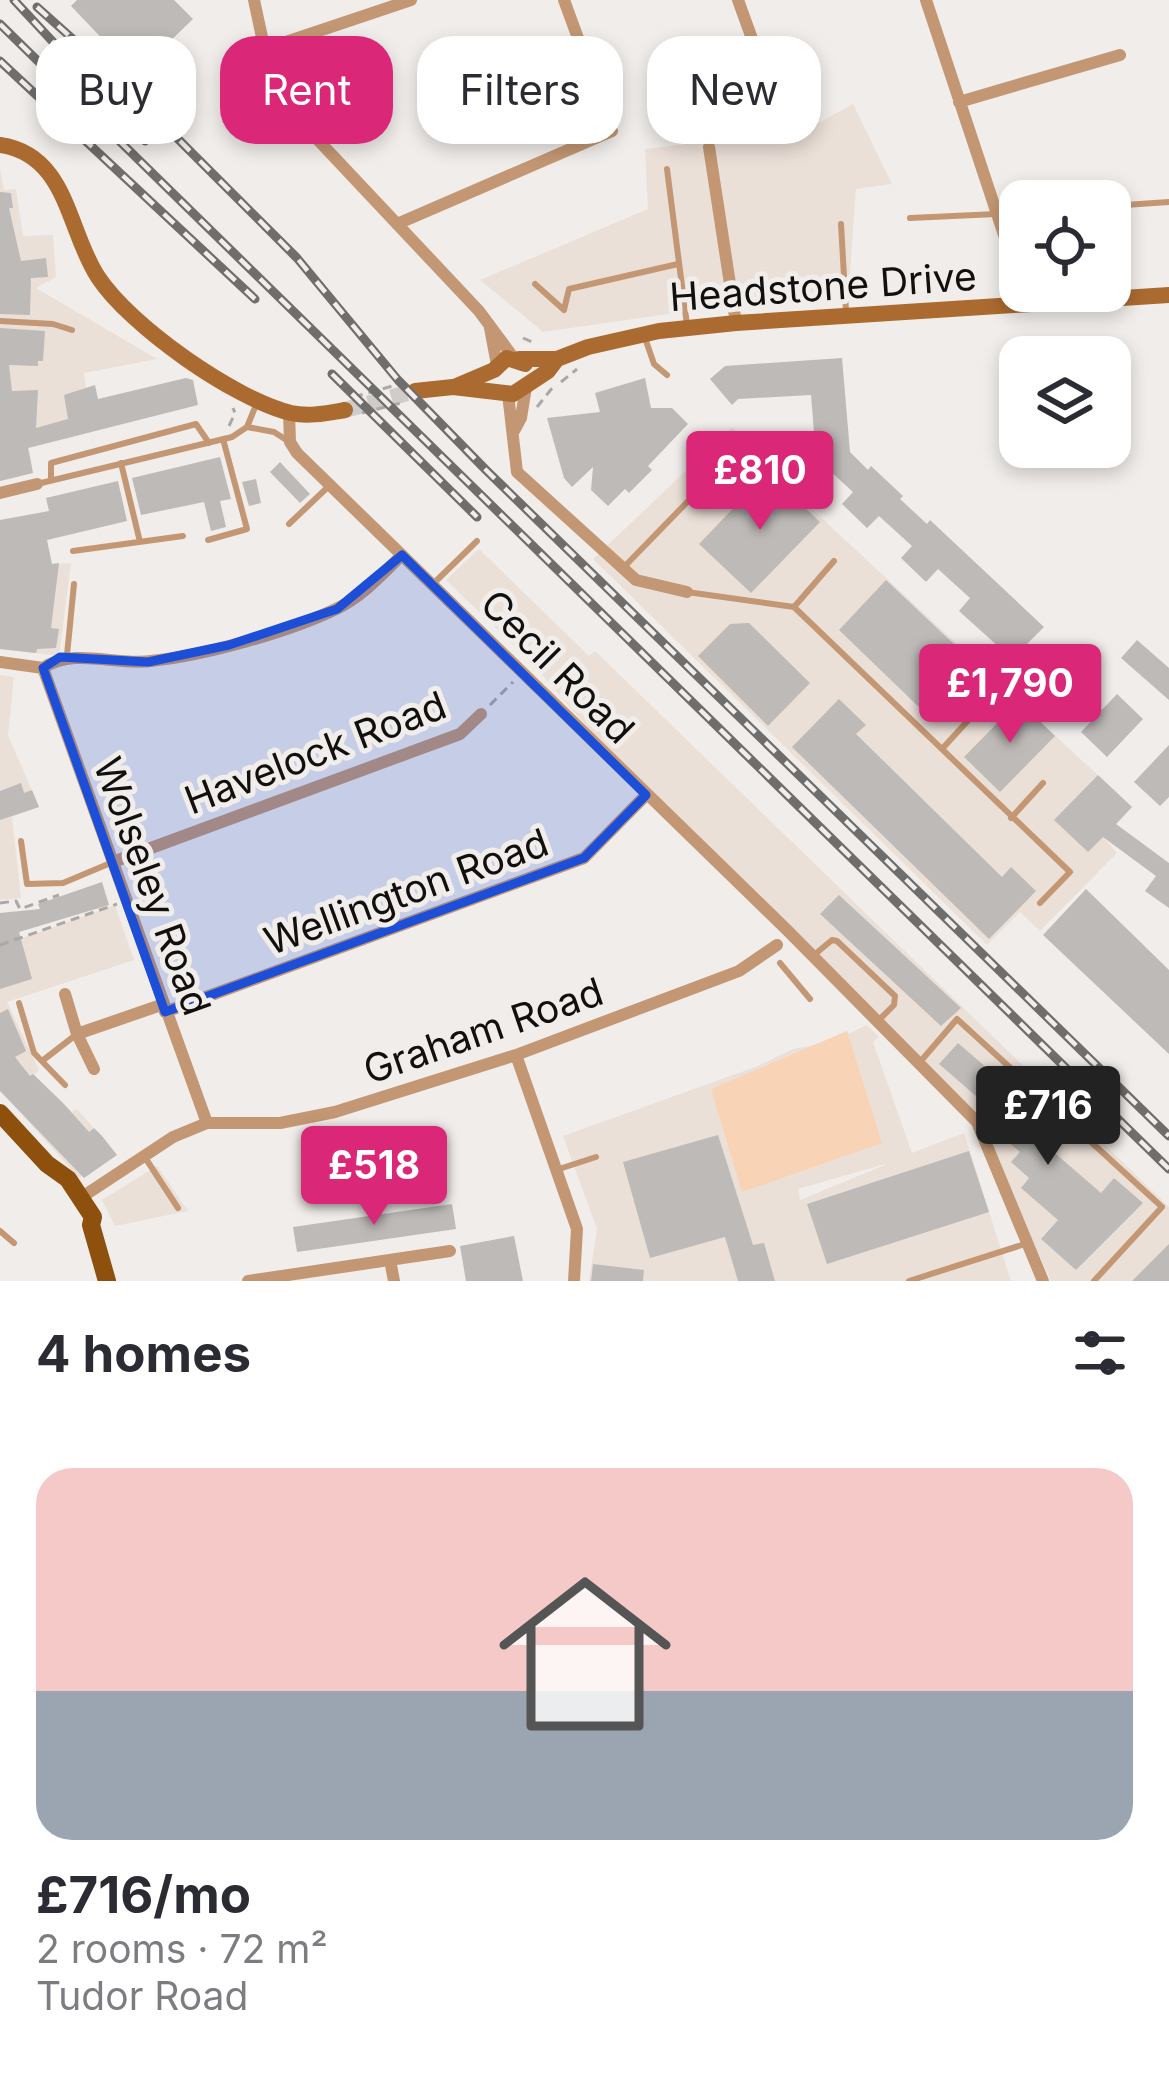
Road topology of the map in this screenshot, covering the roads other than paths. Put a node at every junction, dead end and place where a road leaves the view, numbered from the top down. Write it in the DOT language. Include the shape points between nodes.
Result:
graph roads {
  1 [pos="254,0"];
  2 [pos="411,0"];
  3 [pos="564,0"];
  4 [pos="738,0"];
  5 [pos="926,0"];
  6 [pos="262,36"];
  7 [pos="304,36"];
  8 [pos="751,36"];
  9 [pos="1120,55"];
  10 [pos="959,102"];
  11 [pos="322,144"];
  12 [pos="0,145"];
  13 [pos="709,147"];
  14 [pos="667,169"];
  15 [pos="1169,202"];
  16 [pos="1131,205"];
  17 [pos="995,215"];
  18 [pos="999,215"];
  19 [pos="910,218"];
  20 [pos="397,224"];
  21 [pos="842,224"];
  22 [pos="999,226"];
  23 [pos="678,264"];
  24 [pos="535,284"];
  25 [pos="1131,294"];
  26 [pos="1169,295"];
  27 [pos="999,296"];
  28 [pos="847,316"];
  29 [pos="0,321"];
  30 [pos="736,323"];
  31 [pos="687,328"];
  32 [pos="72,330"];
  33 [pos="644,334"];
  34 [pos="557,359"];
  35 [pos="506,363"];
  36 [pos="667,375"];
  37 [pos="528,384"];
  38 [pos="453,387"];
  39 [pos="507,393"];
  40 [pos="410,397"];
  41 [pos="258,400"];
  42 [pos="289,412"];
  43 [pos="348,412"];
  44 [pos="247,427"];
  45 [pos="514,431"];
  46 [pos="223,440"];
  47 [pos="290,442"];
  48 [pos="209,443"];
  49 [pos="729,459"];
  50 [pos="121,464"];
  51 [pos="44,482"];
  52 [pos="330,485"];
  53 [pos="0,493"];
  54 [pos="289,524"];
  55 [pos="183,536"];
  56 [pos="208,540"];
  57 [pos="140,542"];
  58 [pos="477,542"];
  59 [pos="73,551"];
  60 [pos="402,555"];
  61 [pos="834,561"];
  62 [pos="623,568"];
  63 [pos="74,584"];
  64 [pos="433,585"];
  65 [pos="687,592"];
  66 [pos="794,608"];
  67 [pos="60,658"];
  68 [pos="0,662"];
  69 [pos="43,668"];
  70 [pos="984,703"];
  71 [pos="481,714"];
  72 [pos="942,749"];
  73 [pos="1043,783"];
  74 [pos="646,795"];
  75 [pos="1011,818"];
  76 [pos="21,841"];
  77 [pos="112,862"];
  78 [pos="1040,904"];
  79 [pos="776,954"];
  80 [pos="811,957"];
  81 [pos="65,994"];
  82 [pos="810,1000"];
  83 [pos="19,1003"];
  84 [pos="165,1008"];
  85 [pos="877,1022"];
  86 [pos="76,1034"];
  87 [pos="516,1055"];
  88 [pos="42,1061"];
  89 [pos="919,1064"];
  90 [pos="94,1069"];
  91 [pos="65,1085"];
  92 [pos="0,1113"];
  93 [pos="207,1124"];
  94 [pos="144,1156"];
  95 [pos="596,1157"];
  96 [pos="556,1170"];
  97 [pos="60,1176"];
  98 [pos="82,1197"];
  99 [pos="178,1208"];
  100 [pos="91,1225"];
  101 [pos="0,1231"];
  102 [pos="14,1243"];
  103 [pos="1026,1244"];
  104 [pos="450,1251"];
  105 [pos="390,1260"];
  106 [pos="105,1280"];
  107 [pos="248,1281"];
  108 [pos="394,1281"];
  109 [pos="574,1281"];
  110 [pos="908,1281"];
  111 [pos="1042,1281"];
  112 [pos="1094,1281"];
  1 -- 6 [label="street"];
  2 -- 7 [label="street"];
  3 -- 20 [label="street" via="612,131"];
  4 -- 8 [label="street"];
  5 -- 10 [label="street"];
  9 -- 10 [label="street"];
  10 -- 17 [label="street"];
  11 -- 20 [label="street"];
  12 -- 41 [label="street" via="25,151 54,180 90,264 123,308 164,344"];
  13 -- 30 [label="street"];
  14 -- 23 [label="lane"];
  15 -- 16 [label="lane"];
  17 -- 18 [label="lane"];
  17 -- 19 [label="lane"];
  17 -- 22 [label="street"];
  20 -- 35 [label="street" via="490,327"];
  21 -- 28 [label="lane"];
  23 -- 24 [label="lane" via="568,290 564,310"];
  23 -- 31 [label="lane"];
  25 -- 26 [label="street, Headstone Drive"];
  27 -- 28 [label="street, Headstone Drive"];
  28 -- 30 [label="street, Headstone Drive"];
  29 -- 32 [label="lane"];
  30 -- 31 [label="street, Headstone Drive"];
  31 -- 33 [label="street, Headstone Drive"];
  33 -- 34 [label="street, Headstone Drive"];
  33 -- 36 [label="lane"];
  34 -- 35 [label="street, Headstone Drive"];
  34 -- 37 [label="street, Headstone Drive"];
  35 -- 37 [label="street" via="529,370"];
  35 -- 38 [label="street, Headstone Drive"];
  35 -- 39 [label="street" via="494,381"];
  37 -- 39 [label="street, Headstone Drive"];
  37 -- 45 [label="street"];
  38 -- 39 [label="street, Headstone Drive"];
  38 -- 40 [label="street, Headstone Drive"];
  39 -- 45 [label="street"];
  41 -- 42 [label="street"];
  41 -- 44 [label="lane"];
  42 -- 43 [label="street"];
  42 -- 47 [label="street"];
  44 -- 46 [label="lane"];
  44 -- 47 [label="lane, Cecil Road"];
  45 -- 62 [label="street" via="518,472"];
  46 -- 48 [label="lane"];
  46 -- 56 [label="lane" via="247,529"];
  47 -- 52 [label="street, Cecil Road"];
  48 -- 50 [label="lane"];
  48 -- 51 [label="lane" via="196,424 51,463"];
  49 -- 62 [label="lane"];
  50 -- 51 [label="lane"];
  50 -- 57 [label="lane"];
  51 -- 53 [label="street"];
  52 -- 54 [label="lane"];
  52 -- 60 [label="street, Cecil Road"];
  55 -- 57 [label="lane"];
  57 -- 59 [label="lane"];
  58 -- 64 [label="lane"];
  60 -- 64 [label="street, Cecil Road"];
  60 -- 67 [label="street" via="337,609 230,646 148,662"];
  61 -- 66 [label="lane"];
  62 -- 65 [label="street" via="636,580"];
  63 -- 67 [label="lane" via="67,655"];
  64 -- 74 [label="street, Cecil Road"];
  65 -- 66 [label="lane"];
  66 -- 72 [label="lane"];
  67 -- 69 [label="street"];
  68 -- 69 [label="street"];
  69 -- 77 [label="street, Wolseley Road"];
  70 -- 72 [label="lane"];
  71 -- 77 [label="street, Havelock Road" via="460,734"];
  72 -- 75 [label="lane"];
  73 -- 75 [label="lane"];
  74 -- 80 [label="street, Cecil Road"];
  74 -- 84 [label="street, Wellington Road" via="584,858"];
  75 -- 78 [label="lane" via="1070,872"];
  76 -- 77 [label="lane" via="28,884 63,883"];
  77 -- 84 [label="street, Wolseley Road"];
  79 -- 82 [label="lane"];
  79 -- 87 [label="street, Graham Road"];
  80 -- 85 [label="street, Cecil Road"];
  80 -- 85 [label="lane" via="837,941 895,996"];
  81 -- 86 [label="street"];
  83 -- 88 [label="lane"];
  84 -- 86 [label="street, Wellington Road"];
  84 -- 93 [label="street, Wolseley Road"];
  85 -- 89 [label="street, Cecil Road"];
  86 -- 88 [label="lane"];
  86 -- 90 [label="street"];
  87 -- 93 [label="street, Graham Road" via="303,1120"];
  87 -- 96 [label="street"];
  88 -- 91 [label="lane"];
  89 -- 103 [label="street, Cecil Road" via="977,1122"];
  89 -- 112 [label="lane" via="957,1019 1162,1208"];
  92 -- 97 [label="main road"];
  93 -- 94 [label="street, Graham Road"];
  94 -- 98 [label="street, Graham Road"];
  94 -- 99 [label="lane"];
  95 -- 96 [label="lane"];
  96 -- 109 [label="street" via="577,1229"];
  97 -- 98 [label="main road"];
  97 -- 100 [label="main road"];
  98 -- 100 [label="main road"];
  100 -- 106 [label="main road"];
  101 -- 102 [label="lane"];
  103 -- 110 [label="lane"];
  103 -- 111 [label="street, Cecil Road"];
  104 -- 105 [label="street"];
  105 -- 107 [label="street"];
  105 -- 108 [label="street"];
}
